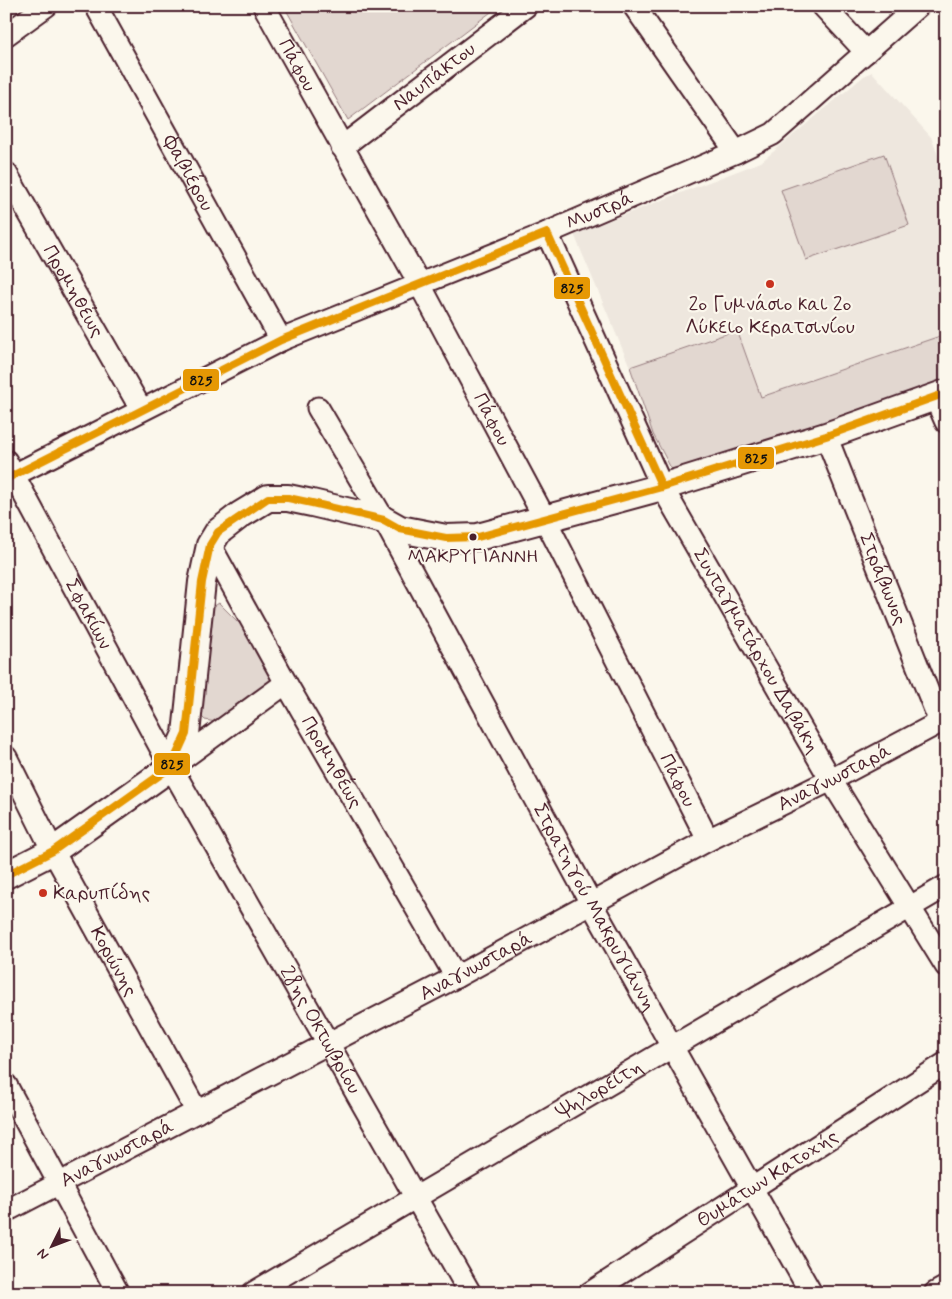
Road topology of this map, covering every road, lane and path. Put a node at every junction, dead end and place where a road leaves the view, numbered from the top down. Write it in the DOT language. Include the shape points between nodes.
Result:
graph roads {
  1 [pos="46,6"];
  2 [pos="96,6"];
  3 [pos="264,6"];
  4 [pos="526,6"];
  5 [pos="634,6"];
  6 [pos="823,6"];
  7 [pos="918,6"];
  8 [pos="6,35"];
  9 [pos="866,52"];
  10 [pos="342,147"];
  11 [pos="736,152"];
  12 [pos="6,172"];
  13 [pos="547,233"];
  14 [pos="418,284"];
  15 [pos="281,340"];
  16 [pos="940,395"];
  17 [pos="318,408"];
  18 [pos="141,409"];
  19 [pos="946,422"];
  20 [pos="826,436"];
  21 [pos="9,472"];
  22 [pos="662,487"];
  23 [pos="545,519"];
  24 [pos="384,520"];
  25 [pos="210,545"];
  26 [pos="286,683"];
  27 [pos="943,720"];
  28 [pos="6,756"];
  29 [pos="171,767"];
  30 [pos="831,780"];
  31 [pos="708,840"];
  32 [pos="54,851"];
  33 [pos="6,875"];
  34 [pos="946,886"];
  35 [pos="591,903"];
  36 [pos="910,906"];
  37 [pos="946,966"];
  38 [pos="456,977"];
  39 [pos="328,1044"];
  40 [pos="674,1046"];
  41 [pos="946,1064"];
  42 [pos="6,1085"];
  43 [pos="197,1112"];
  44 [pos="58,1182"];
  45 [pos="751,1187"];
  46 [pos="414,1196"];
  47 [pos="6,1211"];
  48 [pos="946,1286"];
  49 [pos="118,1293"];
  50 [pos="254,1293"];
  51 [pos="470,1293"];
  52 [pos="590,1293"];
  53 [pos="811,1293"];
  54 [pos="935,1293"];
  1 -- 8 [label="street"];
  2 -- 15 [label="street, Φαβιέρου"];
  3 -- 10 [label="street, Πάφου"];
  4 -- 10 [label="street, Ναυπάκτου"];
  5 -- 11 [label="street"];
  6 -- 9 [label="street"];
  7 -- 9 [label="street, Μυστρά"];
  9 -- 11 [label="street, Μυστρά" via="773,134"];
  10 -- 14 [label="street, Πάφου"];
  11 -- 13 [label="street, Μυστρά"];
  12 -- 18 [label="street, Προμηθέως"];
  13 -- 14 [label="street, Μυστρά"];
  13 -- 22 [label="street, Συνταγματάρχου Δαβάκη"];
  14 -- 15 [label="street, Μυστρά"];
  14 -- 23 [label="street, Πάφου"];
  15 -- 18 [label="street, Μυστρά"];
  16 -- 19 [label="street"];
  16 -- 20 [label="street"];
  17 -- 24 [label="street"];
  18 -- 21 [label="street, Μυστρά"];
  20 -- 22 [label="street"];
  20 -- 27 [label="street, Στράβωνος"];
  21 -- 29 [label="street, Σφακίων"];
  22 -- 23 [label="street"];
  22 -- 30 [label="street, Συνταγματάρχου Δαβάκη"];
  23 -- 24 [label="street" via="478,536 446,538 400,529"];
  23 -- 31 [label="street, Πάφου"];
  24 -- 25 [label="street" via="312,502 268,498 218,532"];
  24 -- 35 [label="street, Στρατηγού Μακρυγιάννη"];
  25 -- 26 [label="street, Προμηθέως"];
  25 -- 29 [label="street" via="202,582 186,734"];
  26 -- 29 [label="street"];
  26 -- 38 [label="street, Προμηθέως"];
  27 -- 30 [label="street, Αναγνωσταρά"];
  28 -- 32 [label="street, Κορώνης"];
  29 -- 32 [label="street"];
  29 -- 39 [label="street, 28ης Οκτωβρίου"];
  30 -- 31 [label="street, Αναγνωσταρά"];
  30 -- 36 [label="street, Συνταγματάρχου Δαβάκη"];
  31 -- 35 [label="street, Αναγνωσταρά"];
  32 -- 33 [label="street"];
  32 -- 43 [label="street, Κορώνης"];
  34 -- 36 [label="street, Ψηλορείτη"];
  35 -- 38 [label="street, Αναγνωσταρά"];
  35 -- 40 [label="street, Στρατηγού Μακρυγιάννη"];
  36 -- 37 [label="street, Συνταγματάρχου Δαβάκη"];
  36 -- 40 [label="street, Ψηλορείτη"];
  38 -- 39 [label="street, Αναγνωσταρά"];
  39 -- 43 [label="street, Αναγνωσταρά"];
  39 -- 46 [label="street, 28ης Οκτωβρίου"];
  40 -- 45 [label="street, Στρατηγού Μακρυγιάννη"];
  40 -- 46 [label="street, Ψηλορείτη"];
  41 -- 45 [label="street, Θυμάτων Κατοχής"];
  42 -- 44 [label="street"];
  43 -- 44 [label="street, Αναγνωσταρά"];
  44 -- 47 [label="street, Αναγνωσταρά"];
  44 -- 49 [label="street"];
  45 -- 52 [label="street, Θυμάτων Κατοχής"];
  45 -- 53 [label="street, Στρατηγού Μακρυγιάννη"];
  46 -- 50 [label="street, Ψηλορείτη"];
  46 -- 51 [label="street, 28ης Οκτωβρίου"];
  48 -- 54 [label="street"];
}
